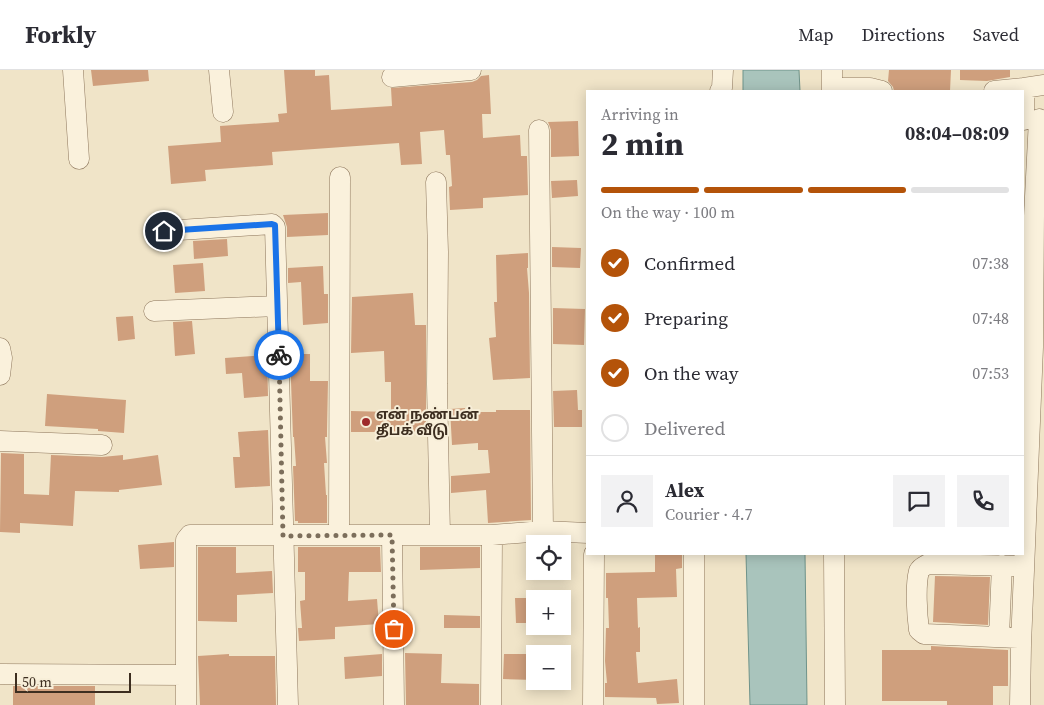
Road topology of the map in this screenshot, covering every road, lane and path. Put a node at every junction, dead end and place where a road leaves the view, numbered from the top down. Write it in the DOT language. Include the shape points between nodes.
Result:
graph roads {
  1 [pos="73,70"];
  2 [pos="219,70"];
  3 [pos="471,70"];
  4 [pos="723,70"];
  5 [pos="392,77"];
  6 [pos="832,83"];
  7 [pos="1044,85"];
  8 [pos="1024,88"];
  9 [pos="721,90"];
  10 [pos="878,90"];
  11 [pos="1004,90"];
  12 [pos="223,112"];
  13 [pos="1032,120"];
  14 [pos="539,130"];
  15 [pos="79,159"];
  16 [pos="340,177"];
  17 [pos="436,182"];
  18 [pos="1028,216"];
  19 [pos="164,231"];
  20 [pos="1039,258"];
  21 [pos="1028,282"];
  22 [pos="277,306"];
  23 [pos="154,311"];
  24 [pos="1039,334"];
  25 [pos="0,348"];
  26 [pos="0,375"];
  27 [pos="0,441"];
  28 [pos="102,445"];
  29 [pos="1029,449"];
  30 [pos="543,532"];
  31 [pos="586,532"];
  32 [pos="339,534"];
  33 [pos="392,535"];
  34 [pos="440,535"];
  35 [pos="492,535"];
  36 [pos="283,536"];
  37 [pos="1024,540"];
  38 [pos="594,555"];
  39 [pos="694,555"];
  40 [pos="834,555"];
  41 [pos="1002,566"];
  42 [pos="1024,566"];
  43 [pos="999,637"];
  44 [pos="1021,638"];
  45 [pos="0,674"];
  46 [pos="186,675"];
  47 [pos="186,705"];
  48 [pos="288,705"];
  49 [pos="394,705"];
  50 [pos="491,705"];
  51 [pos="593,705"];
  52 [pos="694,705"];
  53 [pos="835,705"];
  54 [pos="1020,705"];
  1 -- 15 [label="street"];
  2 -- 12 [label="street"];
  3 -- 5 [label="street"];
  4 -- 9 [label="street"];
  6 -- 10 [label="street"];
  7 -- 8 [label="street"];
  8 -- 11 [label="street"];
  8 -- 13 [label="street"];
  13 -- 18 [label="street"];
  14 -- 30 [label="street"];
  16 -- 32 [label="street"];
  17 -- 34 [label="street"];
  18 -- 20 [label="street"];
  19 -- 22 [label="street" via="275,225"];
  20 -- 21 [label="street"];
  21 -- 24 [label="street"];
  22 -- 23 [label="street"];
  22 -- 36 [label="street"];
  24 -- 29 [label="street"];
  25 -- 26 [label="street"];
  27 -- 28 [label="street"];
  29 -- 37 [label="street"];
  30 -- 31 [label="street"];
  30 -- 35 [label="street"];
  32 -- 33 [label="street"];
  32 -- 36 [label="street"];
  33 -- 34 [label="street"];
  33 -- 49 [label="street"];
  34 -- 35 [label="street"];
  35 -- 50 [label="street"];
  36 -- 46 [label="street" via="188,536"];
  36 -- 48 [label="street"];
  37 -- 42 [label="street"];
  38 -- 51 [label="street"];
  39 -- 52 [label="street"];
  40 -- 53 [label="street"];
  41 -- 42 [label="street"];
  41 -- 43 [label="street"];
  41 -- 43 [label="street" via="928,564 919,571 916,599 919,630 924,634"];
  42 -- 44 [label="street"];
  43 -- 44 [label="street"];
  44 -- 54 [label="street"];
  45 -- 46 [label="street"];
  46 -- 47 [label="street"];
}
